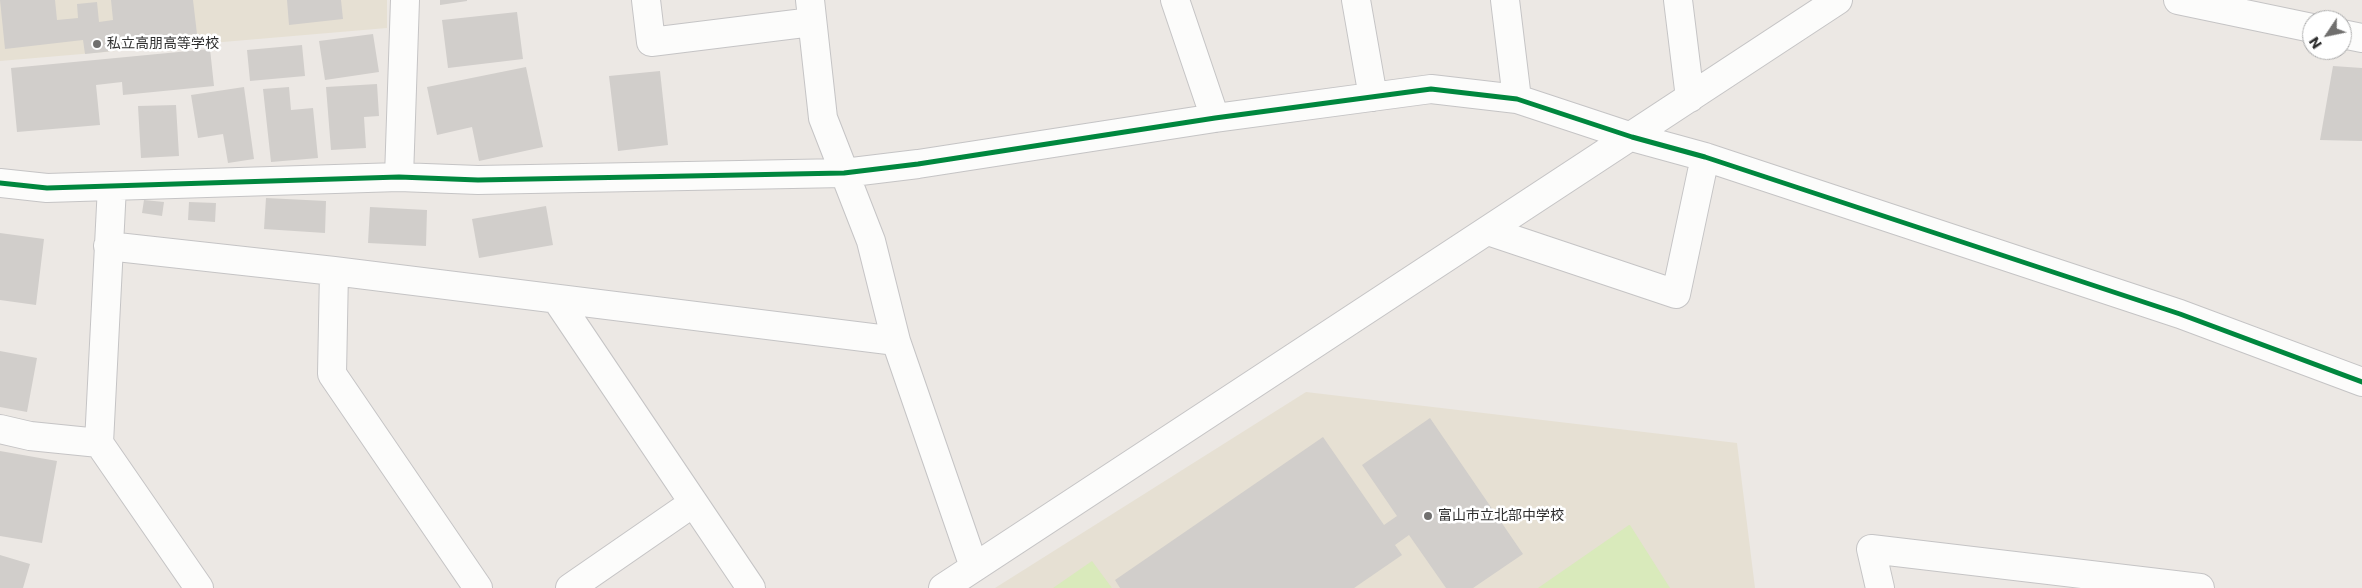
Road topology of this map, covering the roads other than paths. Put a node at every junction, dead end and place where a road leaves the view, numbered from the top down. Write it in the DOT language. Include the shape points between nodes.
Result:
graph roads {
  1 [pos="405,0"];
  2 [pos="646,0"];
  3 [pos="1175,0"];
  4 [pos="1356,0"];
  5 [pos="1505,0"];
  6 [pos="1678,0"];
  7 [pos="1838,0"];
  8 [pos="2178,0"];
  9 [pos="811,11"];
  10 [pos="2302,26"];
  11 [pos="1373,97"];
  12 [pos="1690,98"];
  13 [pos="1517,99"];
  14 [pos="1215,118"];
  15 [pos="1632,137"];
  16 [pos="1705,157"];
  17 [pos="844,173"];
  18 [pos="399,177"];
  19 [pos="0,183"];
  20 [pos="112,186"];
  21 [pos="1488,231"];
  22 [pos="108,246"];
  23 [pos="334,271"];
  24 [pos="557,300"];
  25 [pos="896,341"];
  26 [pos="2362,382"];
  27 [pos="0,430"];
  28 [pos="99,444"];
  29 [pos="693,503"];
  30 [pos="974,567"];
  31 [pos="199,588"];
  32 [pos="478,588"];
  33 [pos="570,588"];
  34 [pos="750,588"];
  35 [pos="943,588"];
  36 [pos="1880,588"];
  37 [pos="2200,588"];
  1 -- 18 [label="street"];
  2 -- 9 [label="street" via="651,42"];
  3 -- 14 [label="street"];
  4 -- 11 [label="street"];
  5 -- 13 [label="street"];
  6 -- 12 [label="street"];
  7 -- 12 [label="street"];
  8 -- 10 [label="street"];
  9 -- 17 [label="street" via="823,118"];
  11 -- 13 [label="street" via="1431,89"];
  11 -- 14 [label="street"];
  12 -- 15 [label="street"];
  13 -- 15 [label="street"];
  14 -- 17 [label="street"];
  15 -- 16 [label="street"];
  15 -- 21 [label="street"];
  16 -- 21 [label="street" via="1676,294"];
  16 -- 26 [label="street" via="2180,314"];
  17 -- 18 [label="street" via="478,180"];
  17 -- 25 [label="street" via="871,241"];
  18 -- 20 [label="street"];
  19 -- 20 [label="street" via="47,188"];
  20 -- 22 [label="street"];
  21 -- 30 [label="street"];
  22 -- 23 [label="street"];
  22 -- 28 [label="street"];
  23 -- 24 [label="street"];
  23 -- 32 [label="street" via="332,374"];
  24 -- 25 [label="street"];
  24 -- 29 [label="street"];
  25 -- 30 [label="street"];
  27 -- 28 [label="street"];
  28 -- 31 [label="street"];
  29 -- 33 [label="street"];
  29 -- 34 [label="street"];
  30 -- 35 [label="street"];
  36 -- 37 [label="street" via="1870,549"];
}
